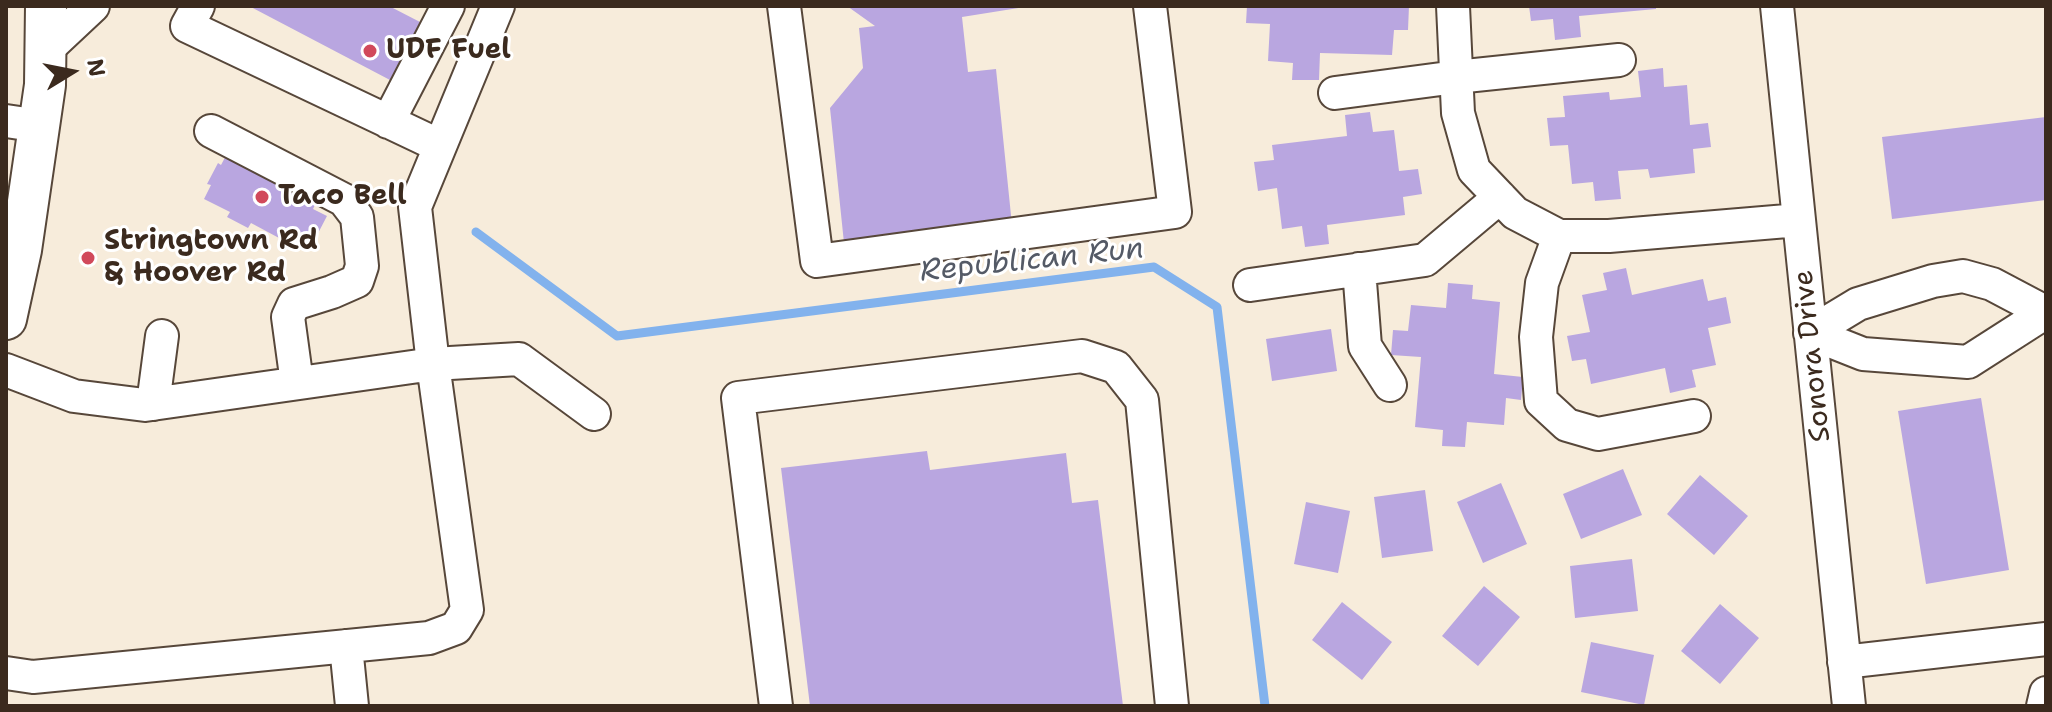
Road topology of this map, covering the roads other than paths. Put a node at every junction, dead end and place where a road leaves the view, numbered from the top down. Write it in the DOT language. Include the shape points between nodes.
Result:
graph roads {
  1 [pos="46,6"];
  2 [pos="93,6"];
  3 [pos="198,6"];
  4 [pos="448,6"];
  5 [pos="457,6"];
  6 [pos="784,6"];
  7 [pos="1150,6"];
  8 [pos="1453,6"];
  9 [pos="1777,6"];
  10 [pos="494,16"];
  11 [pos="46,50"];
  12 [pos="1619,60"];
  13 [pos="1456,77"];
  14 [pos="1335,93"];
  15 [pos="388,122"];
  16 [pos="23,123"];
  17 [pos="211,131"];
  18 [pos="440,146"];
  19 [pos="1500,197"];
  20 [pos="1799,220"];
  21 [pos="1559,236"];
  22 [pos="1359,269"];
  23 [pos="1250,285"];
  24 [pos="2046,312"];
  25 [pos="6,319"];
  26 [pos="1810,333"];
  27 [pos="162,336"];
  28 [pos="433,364"];
  29 [pos="6,370"];
  30 [pos="297,383"];
  31 [pos="1390,385"];
  32 [pos="153,404"];
  33 [pos="594,414"];
  34 [pos="1694,416"];
  35 [pos="2046,639"];
  36 [pos="346,646"];
  37 [pos="1844,662"];
  38 [pos="6,673"];
  39 [pos="2046,693"];
  40 [pos="352,706"];
  41 [pos="776,706"];
  42 [pos="1172,706"];
  43 [pos="1849,706"];
  44 [pos="2043,706"];
  1 -- 11 [label="main road"];
  2 -- 11 [label="street"];
  3 -- 15 [label="street" via="187,26"];
  4 -- 15 [label="street"];
  5 -- 10 [label="street"];
  6 -- 7 [label="street" via="817,261 1175,212"];
  8 -- 13 [label="street"];
  9 -- 20 [label="street, Sonora Drive"];
  10 -- 18 [label="street"];
  11 -- 16 [label="main road"];
  12 -- 13 [label="street"];
  13 -- 14 [label="street"];
  13 -- 19 [label="street" via="1458,113 1474,170"];
  15 -- 18 [label="street"];
  16 -- 25 [label="main road" via="21,250"];
  17 -- 30 [label="street" via="344,200 357,217 362,266 357,281 294,304 288,317"];
  18 -- 28 [label="street" via="415,207"];
  19 -- 21 [label="street" via="1515,213"];
  19 -- 22 [label="street" via="1425,260"];
  20 -- 21 [label="street"];
  20 -- 26 [label="street, Sonora Drive"];
  21 -- 34 [label="street" via="1540,296 1536,337 1541,401 1567,425 1598,434"];
  22 -- 23 [label="street"];
  22 -- 31 [label="street" via="1365,346"];
  24 -- 26 [label="street" via="1968,362 1863,354"];
  24 -- 26 [label="street" via="1992,284 1963,276 1858,304"];
  26 -- 37 [label="street, Sonora Drive"];
  27 -- 32 [label="street"];
  28 -- 30 [label="street"];
  28 -- 33 [label="street" via="519,359"];
  28 -- 36 [label="street" via="467,610 456,628 429,638"];
  29 -- 32 [label="street" via="74,396"];
  30 -- 32 [label="street"];
  35 -- 37 [label="street"];
  36 -- 38 [label="street" via="33,677"];
  36 -- 40 [label="street"];
  37 -- 43 [label="street, Sonora Drive"];
  39 -- 44 [label="street"];
  41 -- 42 [label="street" via="738,398 1082,356 1116,367 1142,400"];
}
